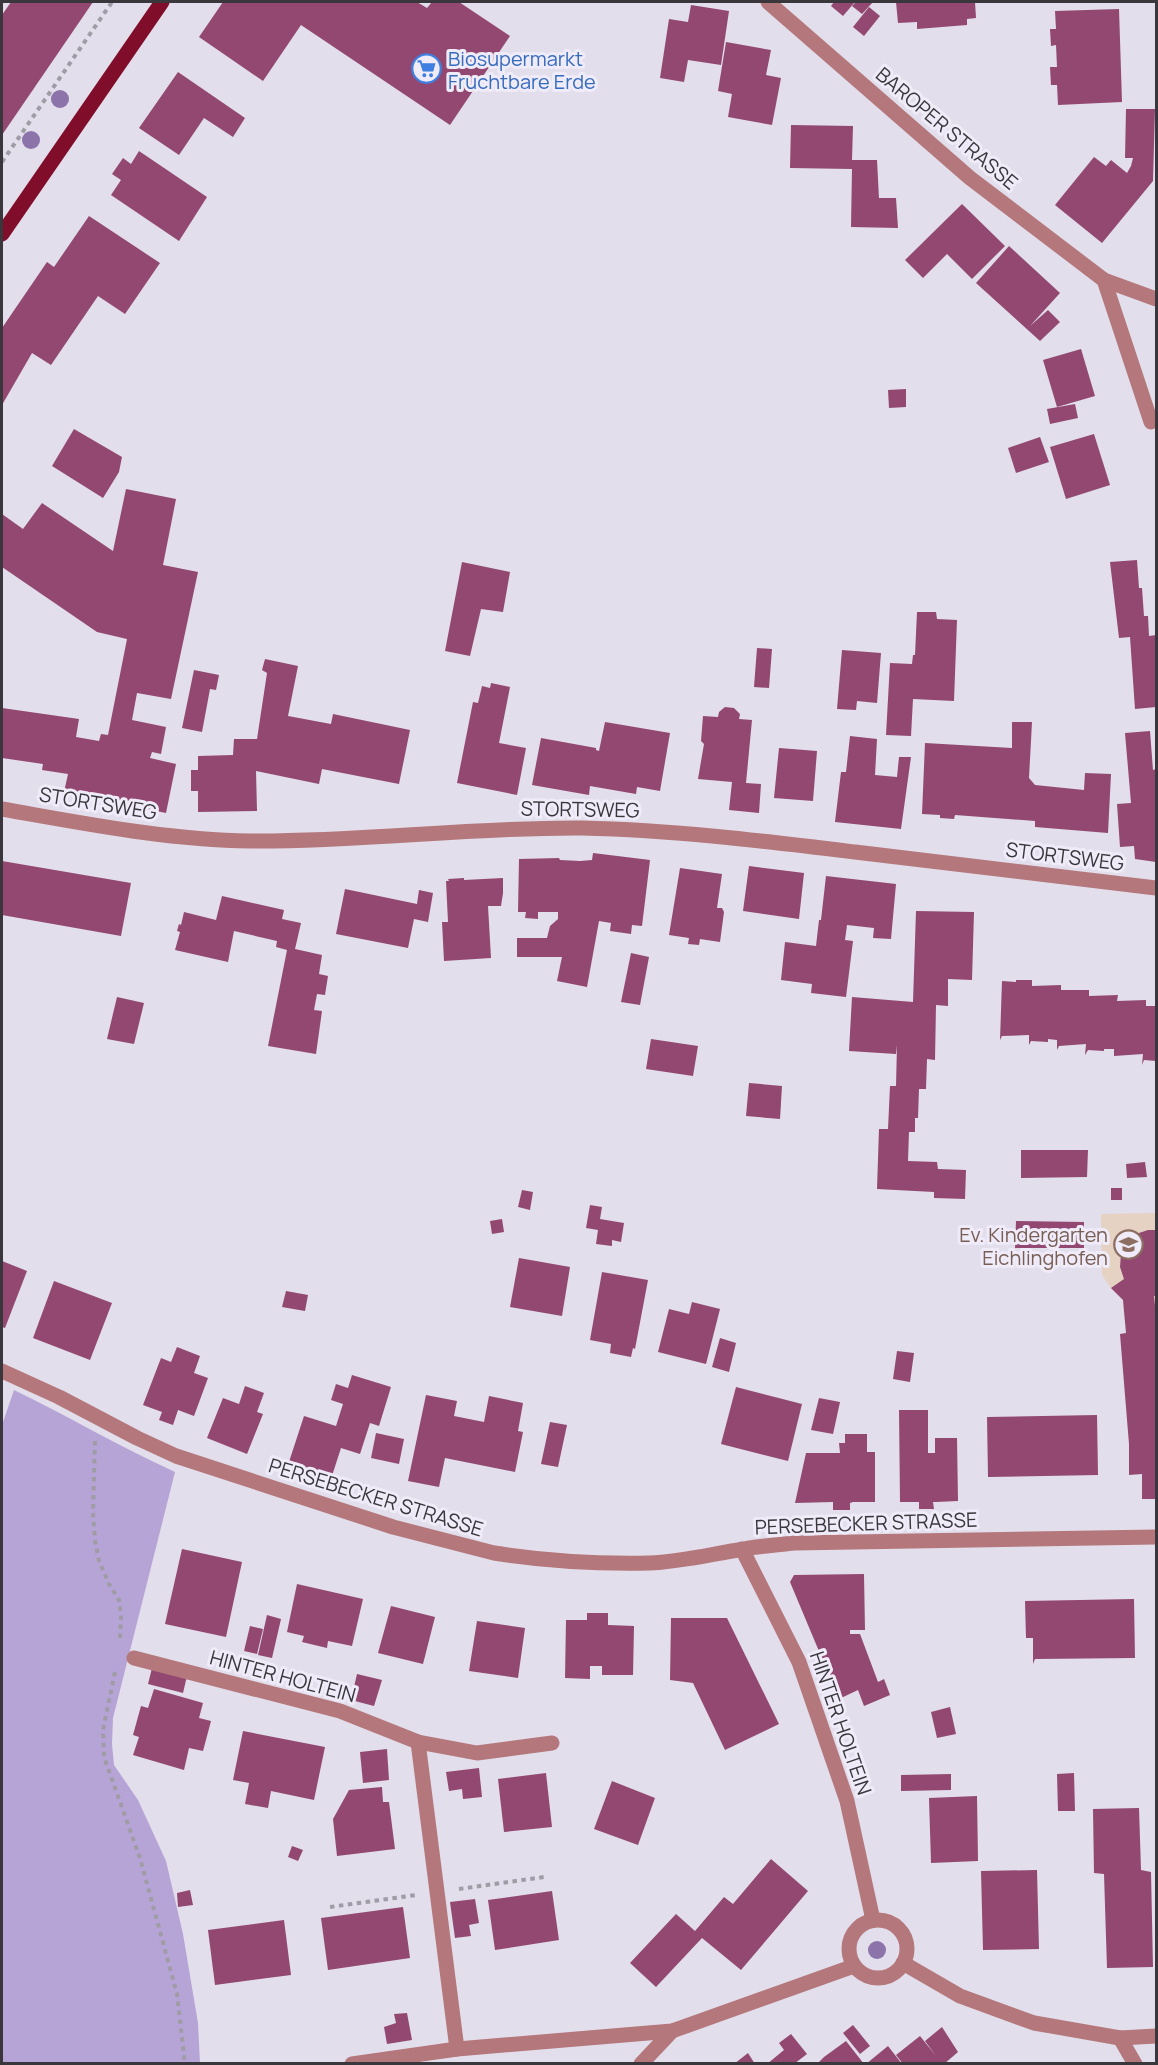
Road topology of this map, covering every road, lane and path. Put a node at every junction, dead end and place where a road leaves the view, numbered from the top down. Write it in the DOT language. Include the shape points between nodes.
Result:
graph roads {
  1 [pos="112,2"];
  2 [pos="162,2"];
  3 [pos="768,2"];
  4 [pos="2,162"];
  5 [pos="2,234"];
  6 [pos="1104,280"];
  7 [pos="1156,299"];
  8 [pos="1151,422"];
  9 [pos="2,809"];
  10 [pos="1156,888"];
  11 [pos="2,1371"];
  12 [pos="98,1418"];
  13 [pos="1156,1537"];
  14 [pos="742,1549"];
  15 [pos="119,1645"];
  16 [pos="134,1658"];
  17 [pos="116,1665"];
  18 [pos="418,1742"];
  19 [pos="552,1743"];
  20 [pos="873,1920"];
  21 [pos="903,1963"];
  22 [pos="854,1965"];
  23 [pos="672,2031"];
  24 [pos="1156,2036"];
  25 [pos="1120,2038"];
  26 [pos="457,2049"];
  27 [pos="185,2064"];
  28 [pos="352,2064"];
  29 [pos="641,2064"];
  30 [pos="1135,2064"];
  1 -- 4 [label="path"];
  2 -- 5 [label="main road"];
  3 -- 6 [label="street, BAROPER STRASSE" via="970,178"];
  6 -- 7 [label="street, BAROPER STRASSE"];
  6 -- 8 [label="street"];
  9 -- 10 [label="street, STORTSWEG" via="158,834 247,841 330,841 498,829 661,831"];
  11 -- 12 [label="street, PERSEBECKER STRASSE"];
  12 -- 14 [label="street, PERSEBECKER STRASSE" via="176,1456 393,1527 494,1553 559,1561 650,1563 697,1559"];
  12 -- 15 [label="path" via="93,1455 94,1539 99,1561 119,1600"];
  13 -- 14 [label="street, PERSEBECKER STRASSE" via="794,1542"];
  14 -- 20 [label="street, HINTER HOLTEIN" via="799,1662 847,1802"];
  16 -- 18 [label="street, HINTER HOLTEIN" via="340,1711"];
  17 -- 27 [label="path" via="103,1730 104,1757 140,1858 177,1994"];
  18 -- 19 [label="street, HINTER HOLTEIN" via="477,1754"];
  18 -- 26 [label="street"];
  20 -- 21 [label="street" via="889,1922 901,1932 906,1948"];
  20 -- 22 [label="street" via="860,1926 851,1937 849,1952"];
  21 -- 22 [label="street" via="879,1978 865,1975"];
  21 -- 25 [label="street" via="960,1996 1034,2024"];
  22 -- 23 [label="street"];
  23 -- 26 [label="street"];
  23 -- 29 [label="street"];
  24 -- 25 [label="street"];
  25 -- 30 [label="street"];
  26 -- 28 [label="street"];
}
